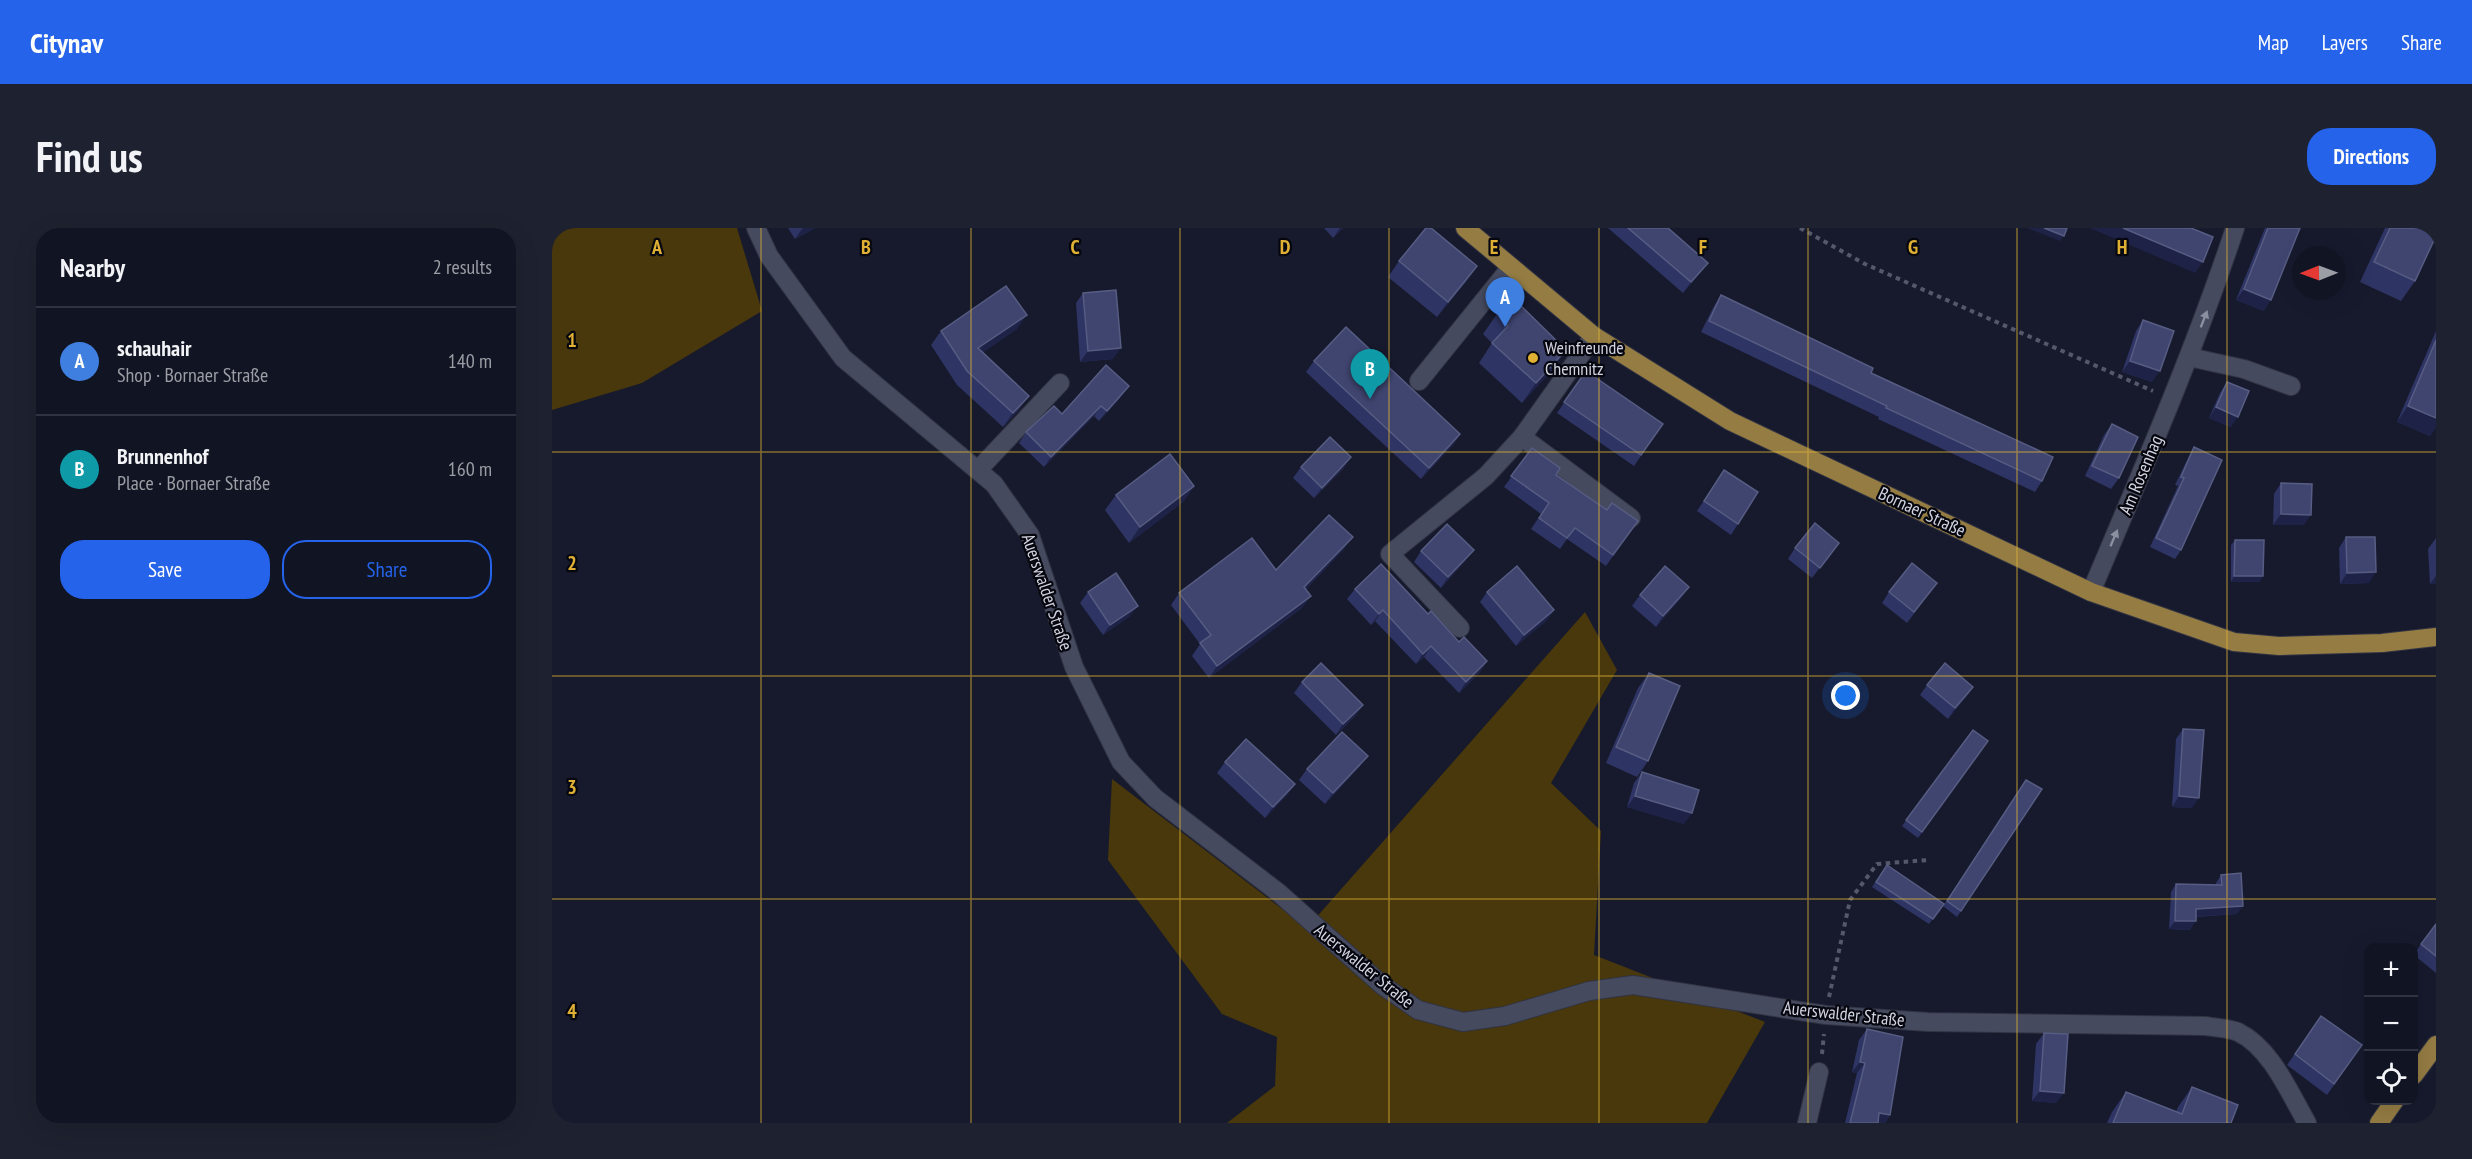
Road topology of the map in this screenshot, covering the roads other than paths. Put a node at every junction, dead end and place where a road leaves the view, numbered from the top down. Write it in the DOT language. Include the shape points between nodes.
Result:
graph roads {
  1 [pos="756,228"];
  2 [pos="1465,228"];
  3 [pos="2235,228"];
  4 [pos="1511,267"];
  5 [pos="1594,336"];
  6 [pos="2189,357"];
  7 [pos="1419,381"];
  8 [pos="1060,383"];
  9 [pos="2291,386"];
  10 [pos="1522,437"];
  11 [pos="978,470"];
  12 [pos="1632,518"];
  13 [pos="2091,592"];
  14 [pos="1461,628"];
  15 [pos="2436,637"];
  16 [pos="2436,1045"];
  17 [pos="2418,1070"];
  18 [pos="1819,1072"];
  19 [pos="2392,1105"];
  20 [pos="1807,1123"];
  21 [pos="2307,1123"];
  22 [pos="2379,1123"];
  1 -- 11 [label="street, Auerswalder Straße" via="769,256 843,358"];
  2 -- 4 [label="main road, Bornaer Straße"];
  6 -- 3 [label="street, Am Rosenhag, one-way"];
  4 -- 5 [label="main road, Bornaer Straße"];
  4 -- 7 [label="street"];
  5 -- 10 [label="street"];
  5 -- 13 [label="main road, Bornaer Straße" via="1730,421"];
  6 -- 9 [label="street" via="2244,369"];
  13 -- 6 [label="street, Am Rosenhag, one-way"];
  8 -- 11 [label="street"];
  10 -- 12 [label="street"];
  10 -- 14 [label="street" via="1486,476 1390,554"];
  11 -- 21 [label="street, Auerswalder Straße" via="994,484 1030,535 1074,667 1121,762 1155,798 1279,893 1382,985 1418,1010 1464,1022 1505,1016 1589,991 1633,985 1826,1015 1928,1022 2206,1026 2236,1031 2255,1042"];
  13 -- 15 [label="main road, Bornaer Straße" via="2234,642 2279,646"];
  16 -- 17 [label="main road"];
  18 -- 20 [label="street"];
  19 -- 22 [label="main road"];
}
